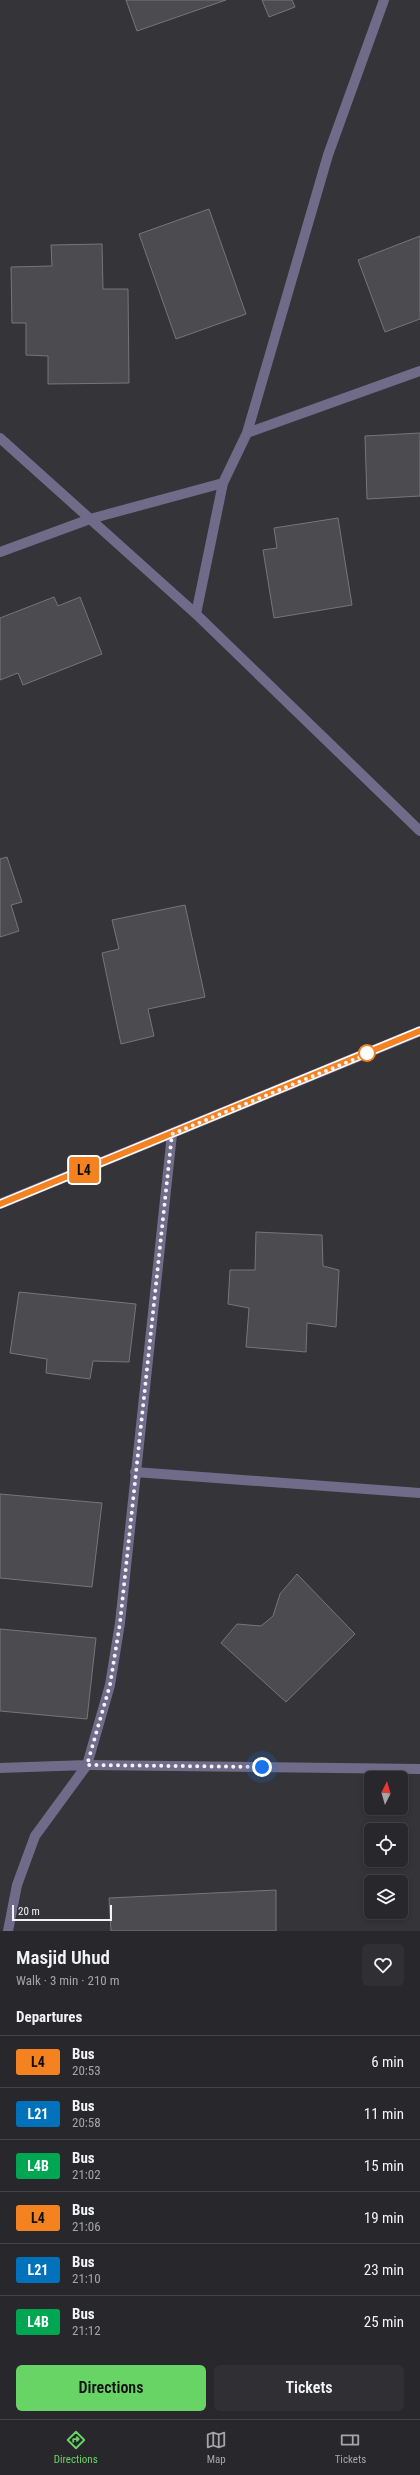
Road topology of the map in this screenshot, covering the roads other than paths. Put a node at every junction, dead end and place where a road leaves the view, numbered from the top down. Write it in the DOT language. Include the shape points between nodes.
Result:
graph roads {
  1 [pos="384,0"];
  2 [pos="420,372"];
  3 [pos="246,433"];
  4 [pos="0,438"];
  5 [pos="223,483"];
  6 [pos="90,519"];
  7 [pos="0,552"];
  8 [pos="196,614"];
  9 [pos="420,830"];
  10 [pos="420,1032"];
  11 [pos="172,1134"];
  12 [pos="0,1204"];
  13 [pos="135,1472"];
  14 [pos="420,1493"];
  15 [pos="87,1765"];
  16 [pos="0,1768"];
  17 [pos="420,1769"];
  18 [pos="8,1931"];
  1 -- 3 [label="street" via="328,154"];
  2 -- 3 [label="street"];
  3 -- 5 [label="street"];
  4 -- 6 [label="street"];
  5 -- 6 [label="street"];
  5 -- 8 [label="street"];
  6 -- 7 [label="street"];
  6 -- 8 [label="street"];
  8 -- 9 [label="street"];
  10 -- 11 [label="main road"];
  11 -- 12 [label="main road"];
  11 -- 13 [label="street"];
  13 -- 14 [label="street"];
  13 -- 15 [label="street" via="120,1623 110,1685"];
  15 -- 16 [label="street"];
  15 -- 17 [label="street"];
  15 -- 18 [label="street" via="35,1836 17,1885"];
}
